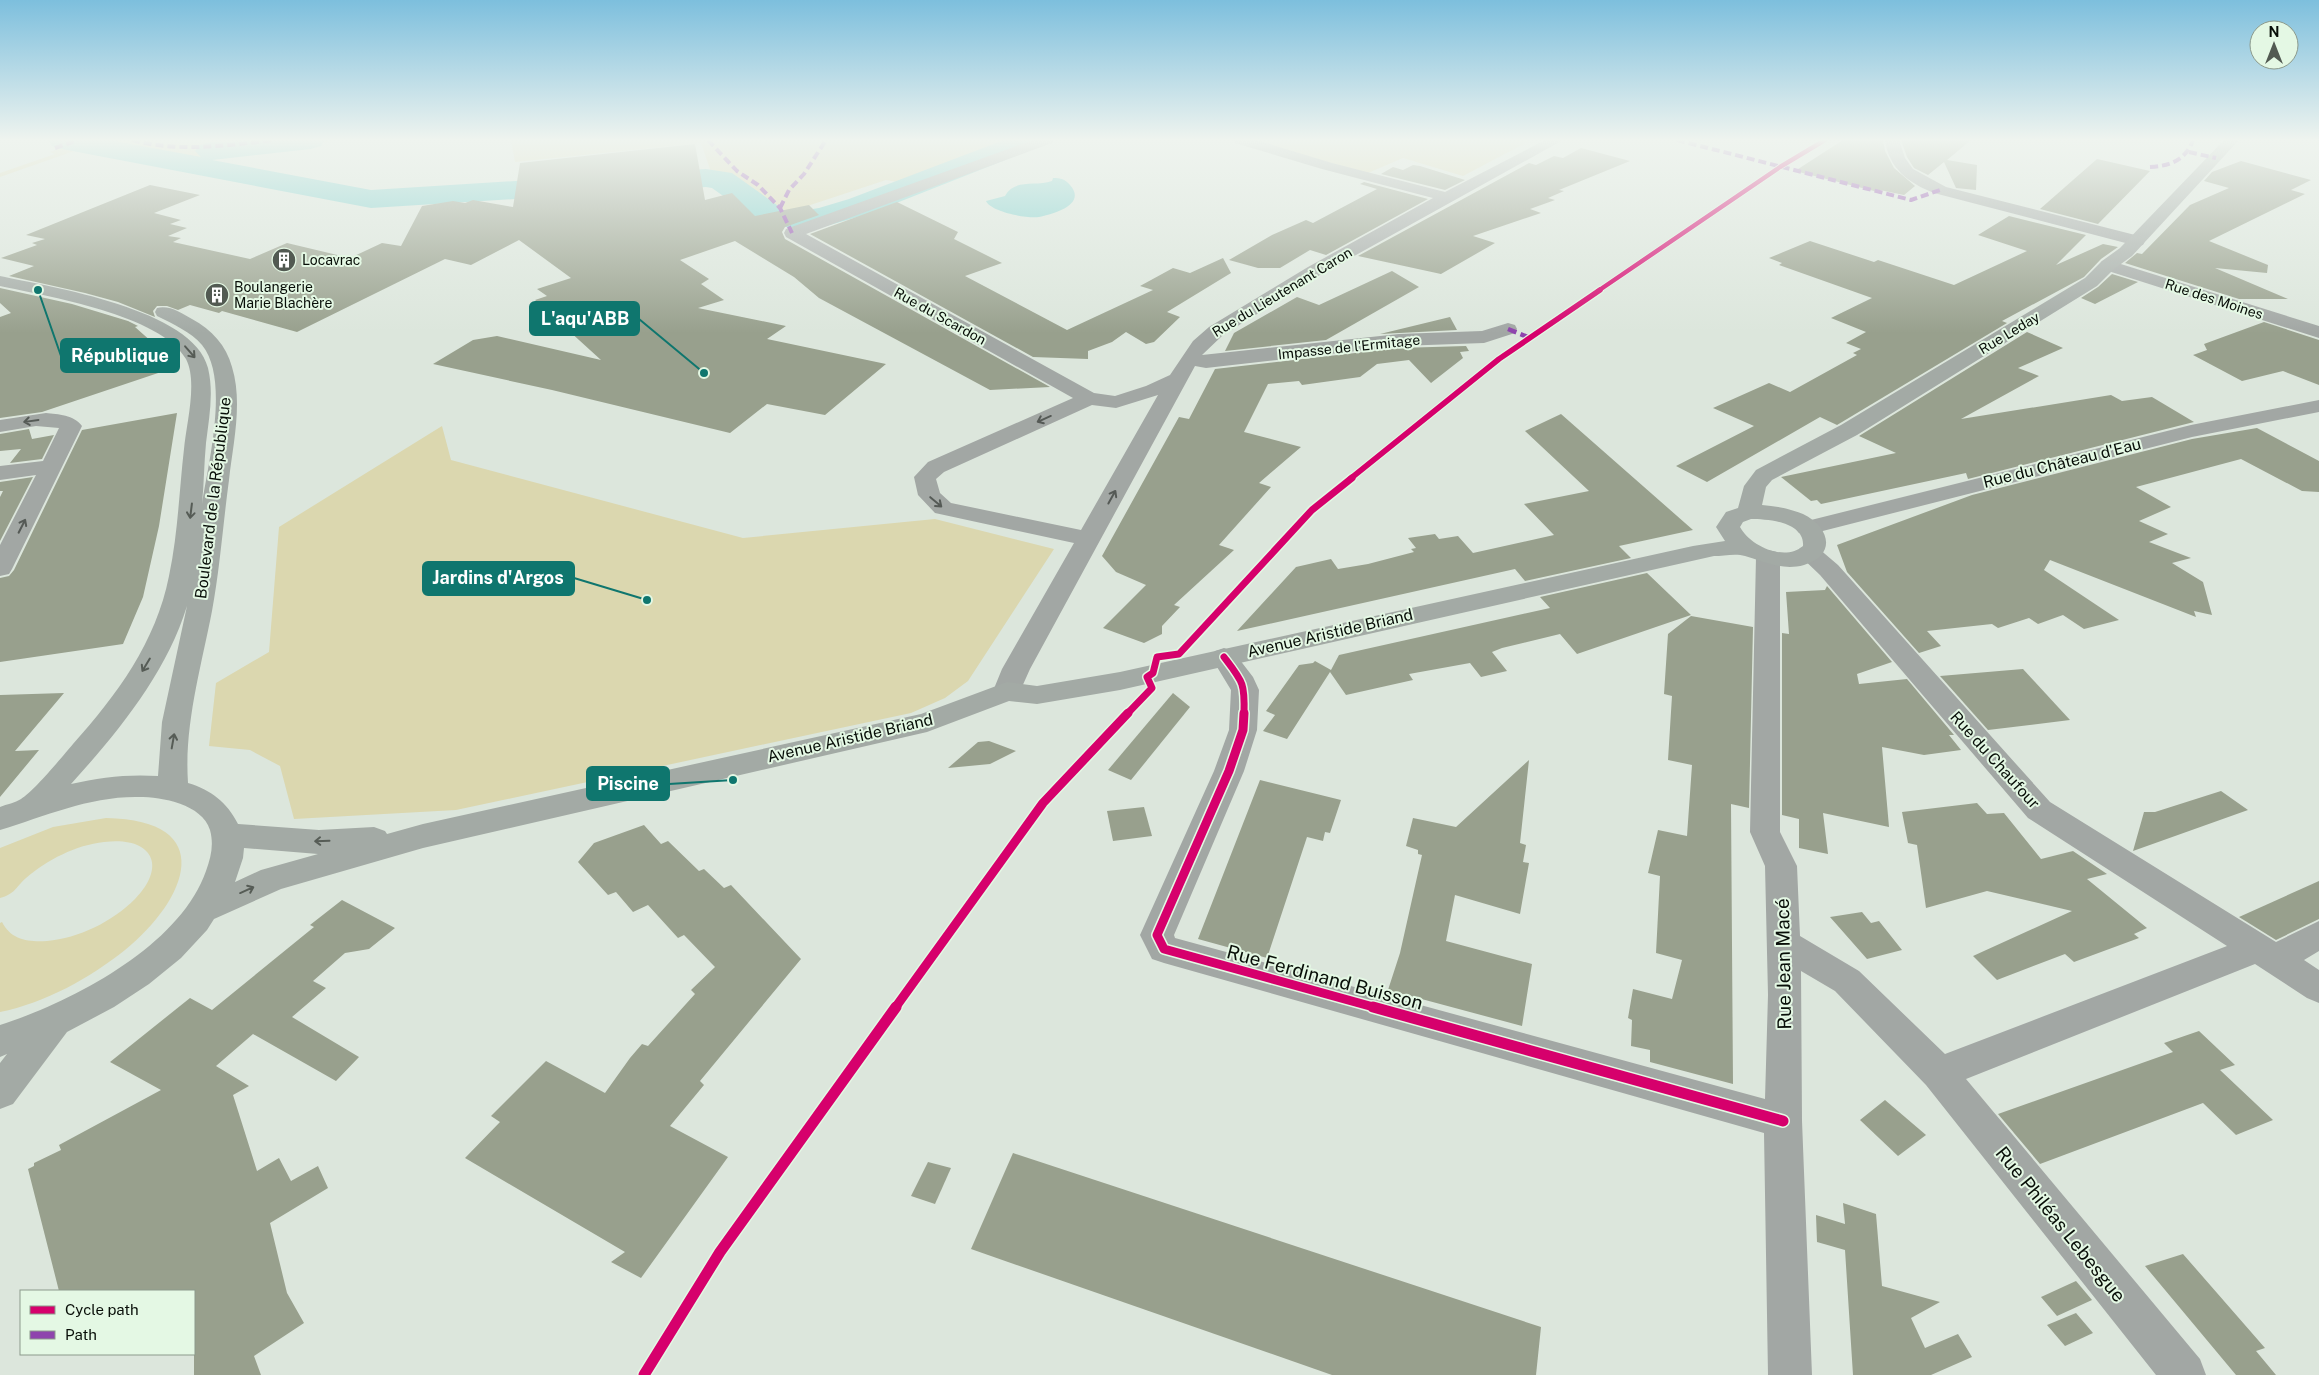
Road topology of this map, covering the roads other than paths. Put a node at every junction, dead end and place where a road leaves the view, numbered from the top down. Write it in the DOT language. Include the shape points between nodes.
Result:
graph roads {
  1 [pos="871,204"];
  2 [pos="1434,204"];
  3 [pos="1995,204"];
  4 [pos="2172,204"];
  5 [pos="2137,241"];
  6 [pos="2108,265"];
  7 [pos="0,268"];
  8 [pos="0,281"];
  9 [pos="1508,329"];
  10 [pos="2319,332"];
  11 [pos="1184,369"];
  12 [pos="1089,399"];
  13 [pos="1116,402"];
  14 [pos="2319,406"];
  15 [pos="1155,419"];
  16 [pos="0,426"];
  17 [pos="52,466"];
  18 [pos="0,473"];
  19 [pos="1755,486"];
  20 [pos="1749,512"];
  21 [pos="1776,513"];
  22 [pos="1088,539"];
  23 [pos="1808,541"];
  24 [pos="1740,548"];
  25 [pos="0,569"];
  26 [pos="1224,657"];
  27 [pos="1007,691"];
  28 [pos="173,789"];
  29 [pos="34,805"];
  30 [pos="0,819"];
  31 [pos="228,835"];
  32 [pos="423,836"];
  33 [pos="203,910"];
  34 [pos="2319,935"];
  35 [pos="1783,943"];
  36 [pos="2266,955"];
  37 [pos="2319,988"];
  38 [pos="55,1021"];
  39 [pos="0,1041"];
  40 [pos="1939,1073"];
  41 [pos="0,1092"];
  42 [pos="1783,1121"];
  43 [pos="1790,1375"];
  44 [pos="2184,1375"];
  1 -- 12 [label="street, Rue du Scardon" via="792,233"];
  2 -- 11 [label="street, Rue du Lieutenant Caron" via="1314,271 1216,331 1200,345"];
  3 -- 5 [label="street"];
  4 -- 5 [label="main road, Rue Leday"];
  5 -- 6 [label="main road, Rue Leday"];
  6 -- 10 [label="street, Rue des Moines"];
  6 -- 19 [label="main road, Rue Leday" via="2091,282 1849,430 1764,475"];
  28 -- 7 [label="main road, Boulevard de la République, one-way" via="171,751 199,608 225,423 227,381 224,370 208,340 159,310"];
  8 -- 29 [label="main road, Boulevard de la République, one-way" via="113,308 154,323 195,357 200,374 193,490 181,584 171,618 133,688"];
  9 -- 11 [label="street, Impasse de l'Ermitage" via="1484,336 1399,340 1206,362"];
  11 -- 13 [label="street" via="1153,390"];
  11 -- 15 [label="street, Rue du Lieutenant Caron"];
  12 -- 13 [label="street"];
  12 -- 22 [label="street, one-way" via="936,467 925,477 930,499 942,508"];
  13 -- 15 [label="street" via="1138,408"];
  14 -- 23 [label="street, Rue du Château d'Eau" via="2191,431"];
  22 -- 15 [label="street, Rue du Lieutenant Caron, one-way"];
  17 -- 16 [label="street, one-way" via="71,426 61,419"];
  17 -- 18 [label="street"];
  25 -- 17 [label="street, one-way"];
  19 -- 20 [label="main road"];
  19 -- 21 [label="main road"];
  20 -- 21 [label="main road"];
  20 -- 24 [label="main road" via="1740,514 1728,527"];
  21 -- 23 [label="main road" via="1793,519"];
  22 -- 27 [label="street, Rue du Lieutenant Caron"];
  23 -- 24 [label="main road, Avenue Aristide Briand" via="1792,559"];
  23 -- 36 [label="street, Rue du Chaufour" via="1829,570 2038,810"];
  24 -- 26 [label="main road, Avenue Aristide Briand"];
  24 -- 35 [label="street, Rue Jean Macé" via="1765,832 1781,866"];
  26 -- 27 [label="main road, Avenue Aristide Briand" via="1120,681 1037,695"];
  26 -- 42 [label="street, Rue Ferdinand Buisson" via="1244,690 1243,730 1229,771 1157,935 1164,950"];
  27 -- 32 [label="main road, Avenue Aristide Briand" via="927,722"];
  28 -- 29 [label="main road" via="105,788"];
  28 -- 31 [label="main road" via="208,804"];
  29 -- 30 [label="main road"];
  32 -- 31 [label="main road, Avenue Aristide Briand, one-way" via="319,842"];
  31 -- 33 [label="main road" via="224,871"];
  33 -- 32 [label="main road, Avenue Aristide Briand, one-way" via="272,879"];
  33 -- 38 [label="main road" via="185,932 151,963 109,992"];
  34 -- 36 [label="street"];
  35 -- 40 [label="street, Rue Philéas Lebesgue" via="1846,981"];
  35 -- 42 [label="street, Rue Jean Macé"];
  36 -- 37 [label="street, Rue du Chaufour"];
  36 -- 40 [label="street"];
  38 -- 39 [label="main road"];
  38 -- 41 [label="main road"];
  40 -- 44 [label="street, Rue Philéas Lebesgue"];
  42 -- 43 [label="street, Rue Jean Macé"];
}
